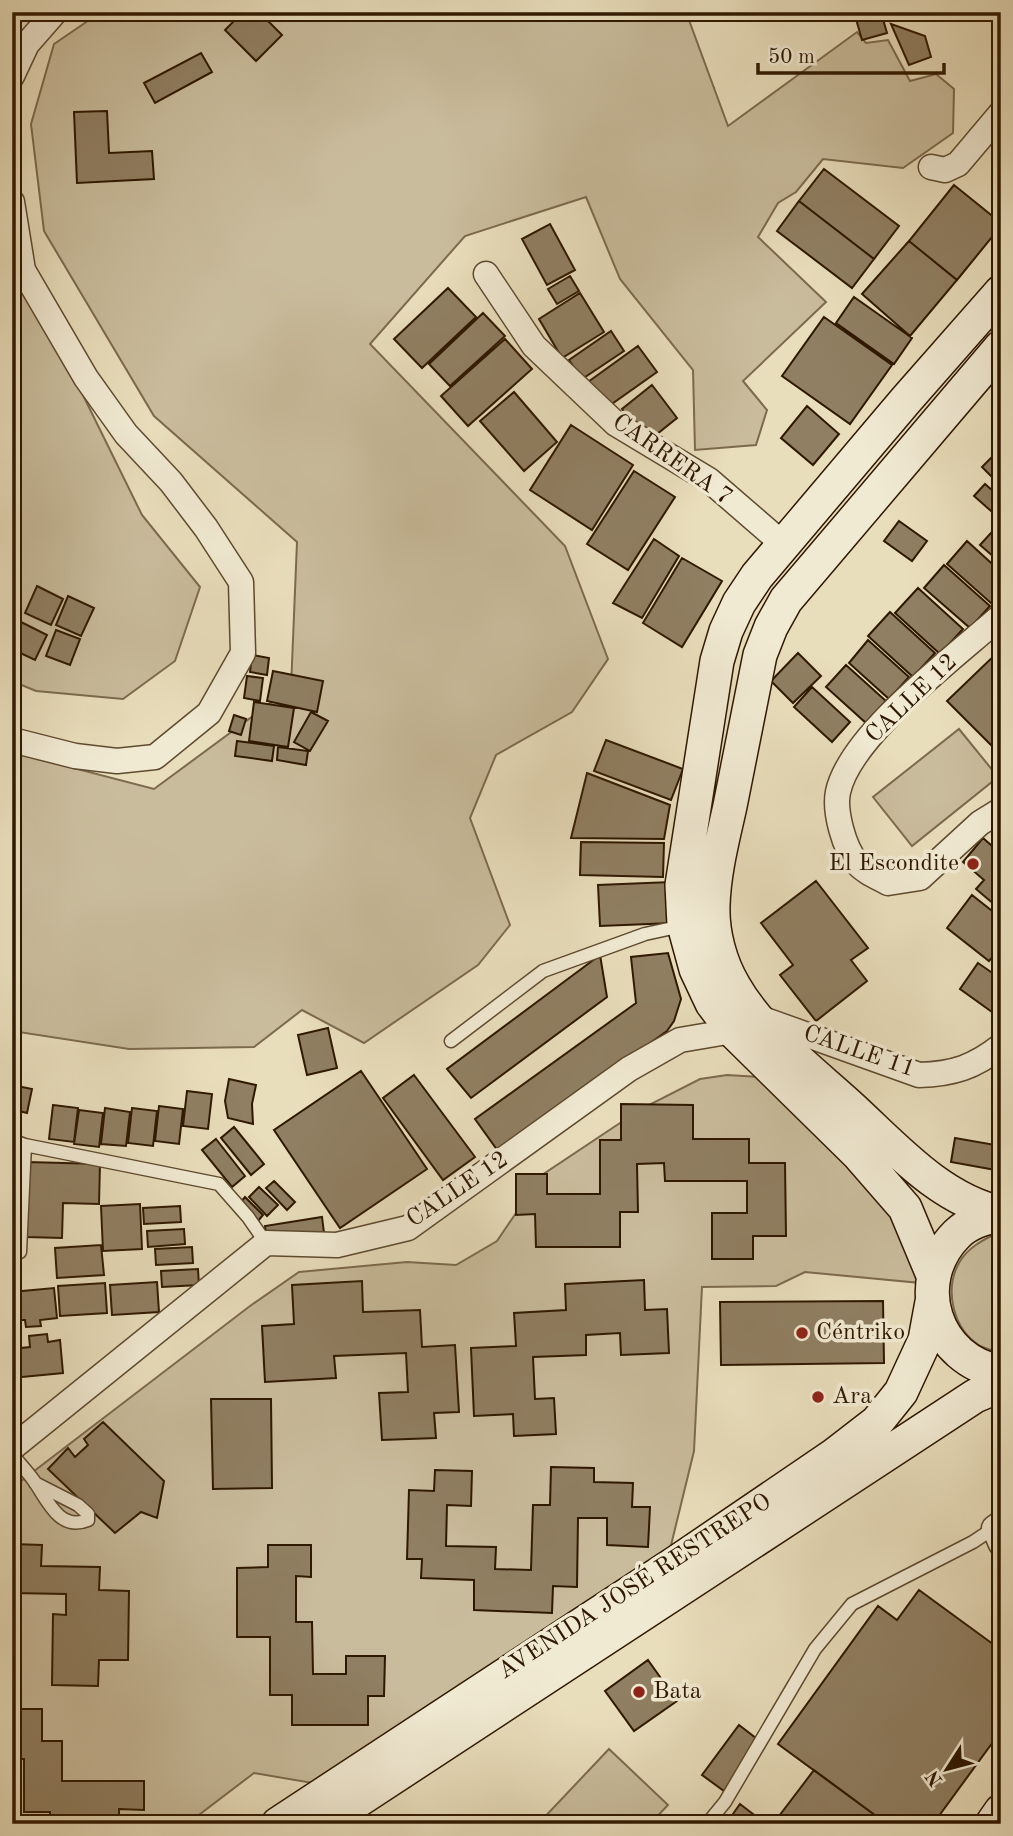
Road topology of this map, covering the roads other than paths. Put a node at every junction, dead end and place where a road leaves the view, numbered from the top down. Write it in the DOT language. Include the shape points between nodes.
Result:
graph roads {
  1 [pos="55,12"];
  2 [pos="12,76"];
  3 [pos="1001,113"];
  4 [pos="931,167"];
  5 [pos="12,202"];
  6 [pos="486,274"];
  7 [pos="1001,292"];
  8 [pos="1001,347"];
  9 [pos="783,544"];
  10 [pos="1001,616"];
  11 [pos="12,740"];
  12 [pos="1001,810"];
  13 [pos="684,925"];
  14 [pos="744,1023"];
  15 [pos="451,1041"];
  16 [pos="1001,1046"];
  17 [pos="12,1140"];
  18 [pos="25,1145"];
  19 [pos="1001,1213"];
  20 [pos="266,1243"];
  21 [pos="12,1252"];
  22 [pos="933,1289"];
  23 [pos="1001,1373"];
  24 [pos="1001,1385"];
  25 [pos="12,1448"];
  26 [pos="12,1454"];
  27 [pos="35,1483"];
  28 [pos="998,1532"];
  29 [pos="278,1824"];
  30 [pos="322,1824"];
  31 [pos="707,1824"];
  1 -- 2 [label="street" via="27,44"];
  3 -- 4 [label="street" via="958,164 945,170"];
  5 -- 11 [label="street" via="23,270 86,378 126,434 206,527 241,582 243,653 209,713 155,757 117,761"];
  6 -- 9 [label="street, CARRERA 7" via="534,346 616,424 709,480"];
  7 -- 9 [label="main road"];
  8 -- 14 [label="main road" via="786,600 760,655 713,907 718,948"];
  9 -- 13 [label="main road" via="739,603 717,661 682,885"];
  10 -- 12 [label="street, CALLE 12" via="891,713 854,755 838,792 837,821 857,864 888,883 920,878 980,823"];
  13 -- 14 [label="main road" via="695,969 712,1003"];
  13 -- 15 [label="lane" via="645,934 543,971"];
  14 -- 16 [label="street, CALLE 11" via="919,1075 946,1074 981,1062"];
  14 -- 19 [label="main road" via="796,1058 945,1189 978,1208"];
  14 -- 20 [label="street, CALLE 12" via="680,1040 629,1069 408,1228 337,1245"];
  14 -- 22 [label="main road" via="905,1208"];
  17 -- 18 [label="lane"];
  18 -- 20 [label="lane" via="219,1184"];
  18 -- 21 [label="lane" via="20,1252"];
  19 -- 22 [label="main road, AVENIDA JOSÉ RESTREPO" via="979,1219 958,1233 943,1252"];
  20 -- 25 [label="street"];
  22 -- 23 [label="main road" via="938,1324 950,1344 967,1360"];
  22 -- 29 [label="main road, AVENIDA JOSÉ RESTREPO" via="925,1340 901,1392 877,1422 677,1562"];
  24 -- 30 [label="main road, AVENIDA JOSÉ RESTREPO" via="975,1396"];
  26 -- 27 [label="lane"];
  28 -- 31 [label="lane" via="852,1604 815,1649 725,1802"];
}
